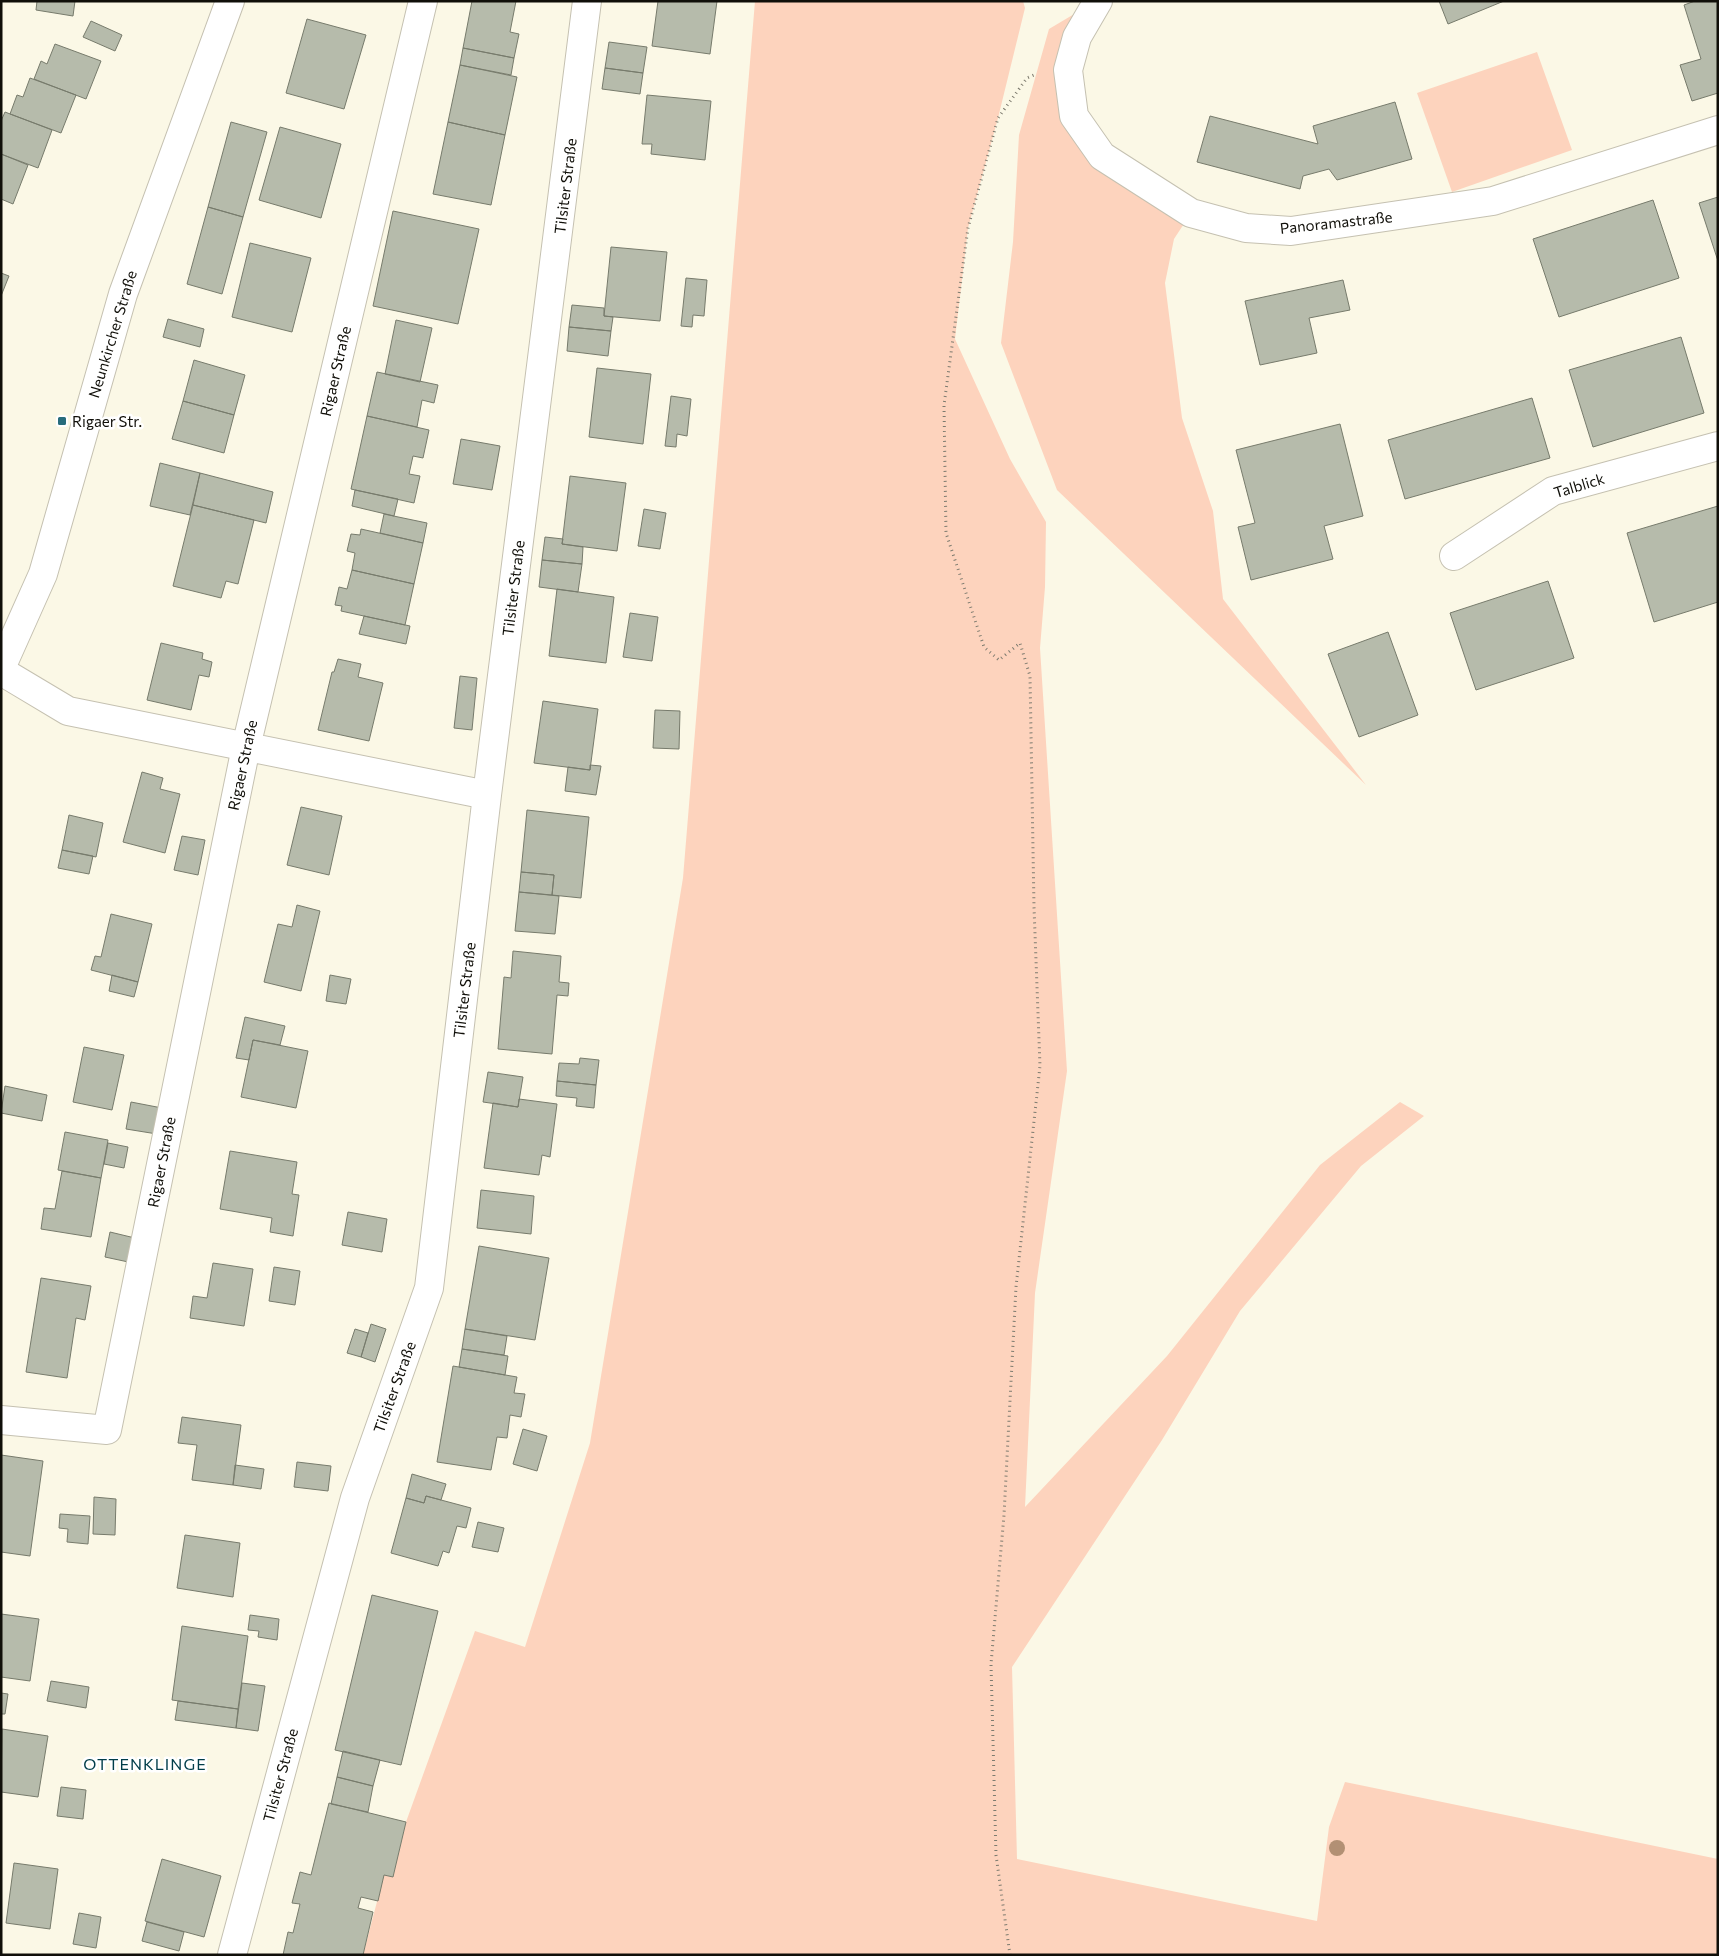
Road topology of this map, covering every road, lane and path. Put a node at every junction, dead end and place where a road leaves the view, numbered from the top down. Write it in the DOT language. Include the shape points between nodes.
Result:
graph roads {
  1 [pos="230,1"];
  2 [pos="423,1"];
  3 [pos="587,1"];
  4 [pos="1098,1"];
  5 [pos="1072,55"];
  6 [pos="1718,130"];
  7 [pos="1718,446"];
  8 [pos="1454,556"];
  9 [pos="1,670"];
  10 [pos="246,746"];
  11 [pos="487,795"];
  12 [pos="1,1420"];
  13 [pos="232,1955"];
  14 [pos="1010,1955"];
  1 -- 9 [label="street, Neunkircher Straße" via="123,294 43,574"];
  2 -- 10 [label="street, Rigaer Straße"];
  3 -- 11 [label="street, Tilsiter Straße"];
  4 -- 5 [label="street, Panoramastraße" via="1077,37"];
  5 -- 6 [label="street, Panoramastraße" via="1068,70 1074,116 1102,156 1191,213 1246,228 1291,231 1494,201"];
  5 -- 14 [label="path" via="1027,78 998,118 968,228 944,405 946,533 984,647 999,660 1020,643 1030,676 1040,1066 1016,1287 1004,1514 991,1664 996,1855"];
  7 -- 8 [label="street, Talblick" via="1553,491"];
  9 -- 10 [label="street" via="68,711"];
  10 -- 11 [label="street"];
  10 -- 12 [label="street, Rigaer Straße" via="107,1430"];
  11 -- 13 [label="street, Tilsiter Straße" via="429,1288 354,1498"];
}
